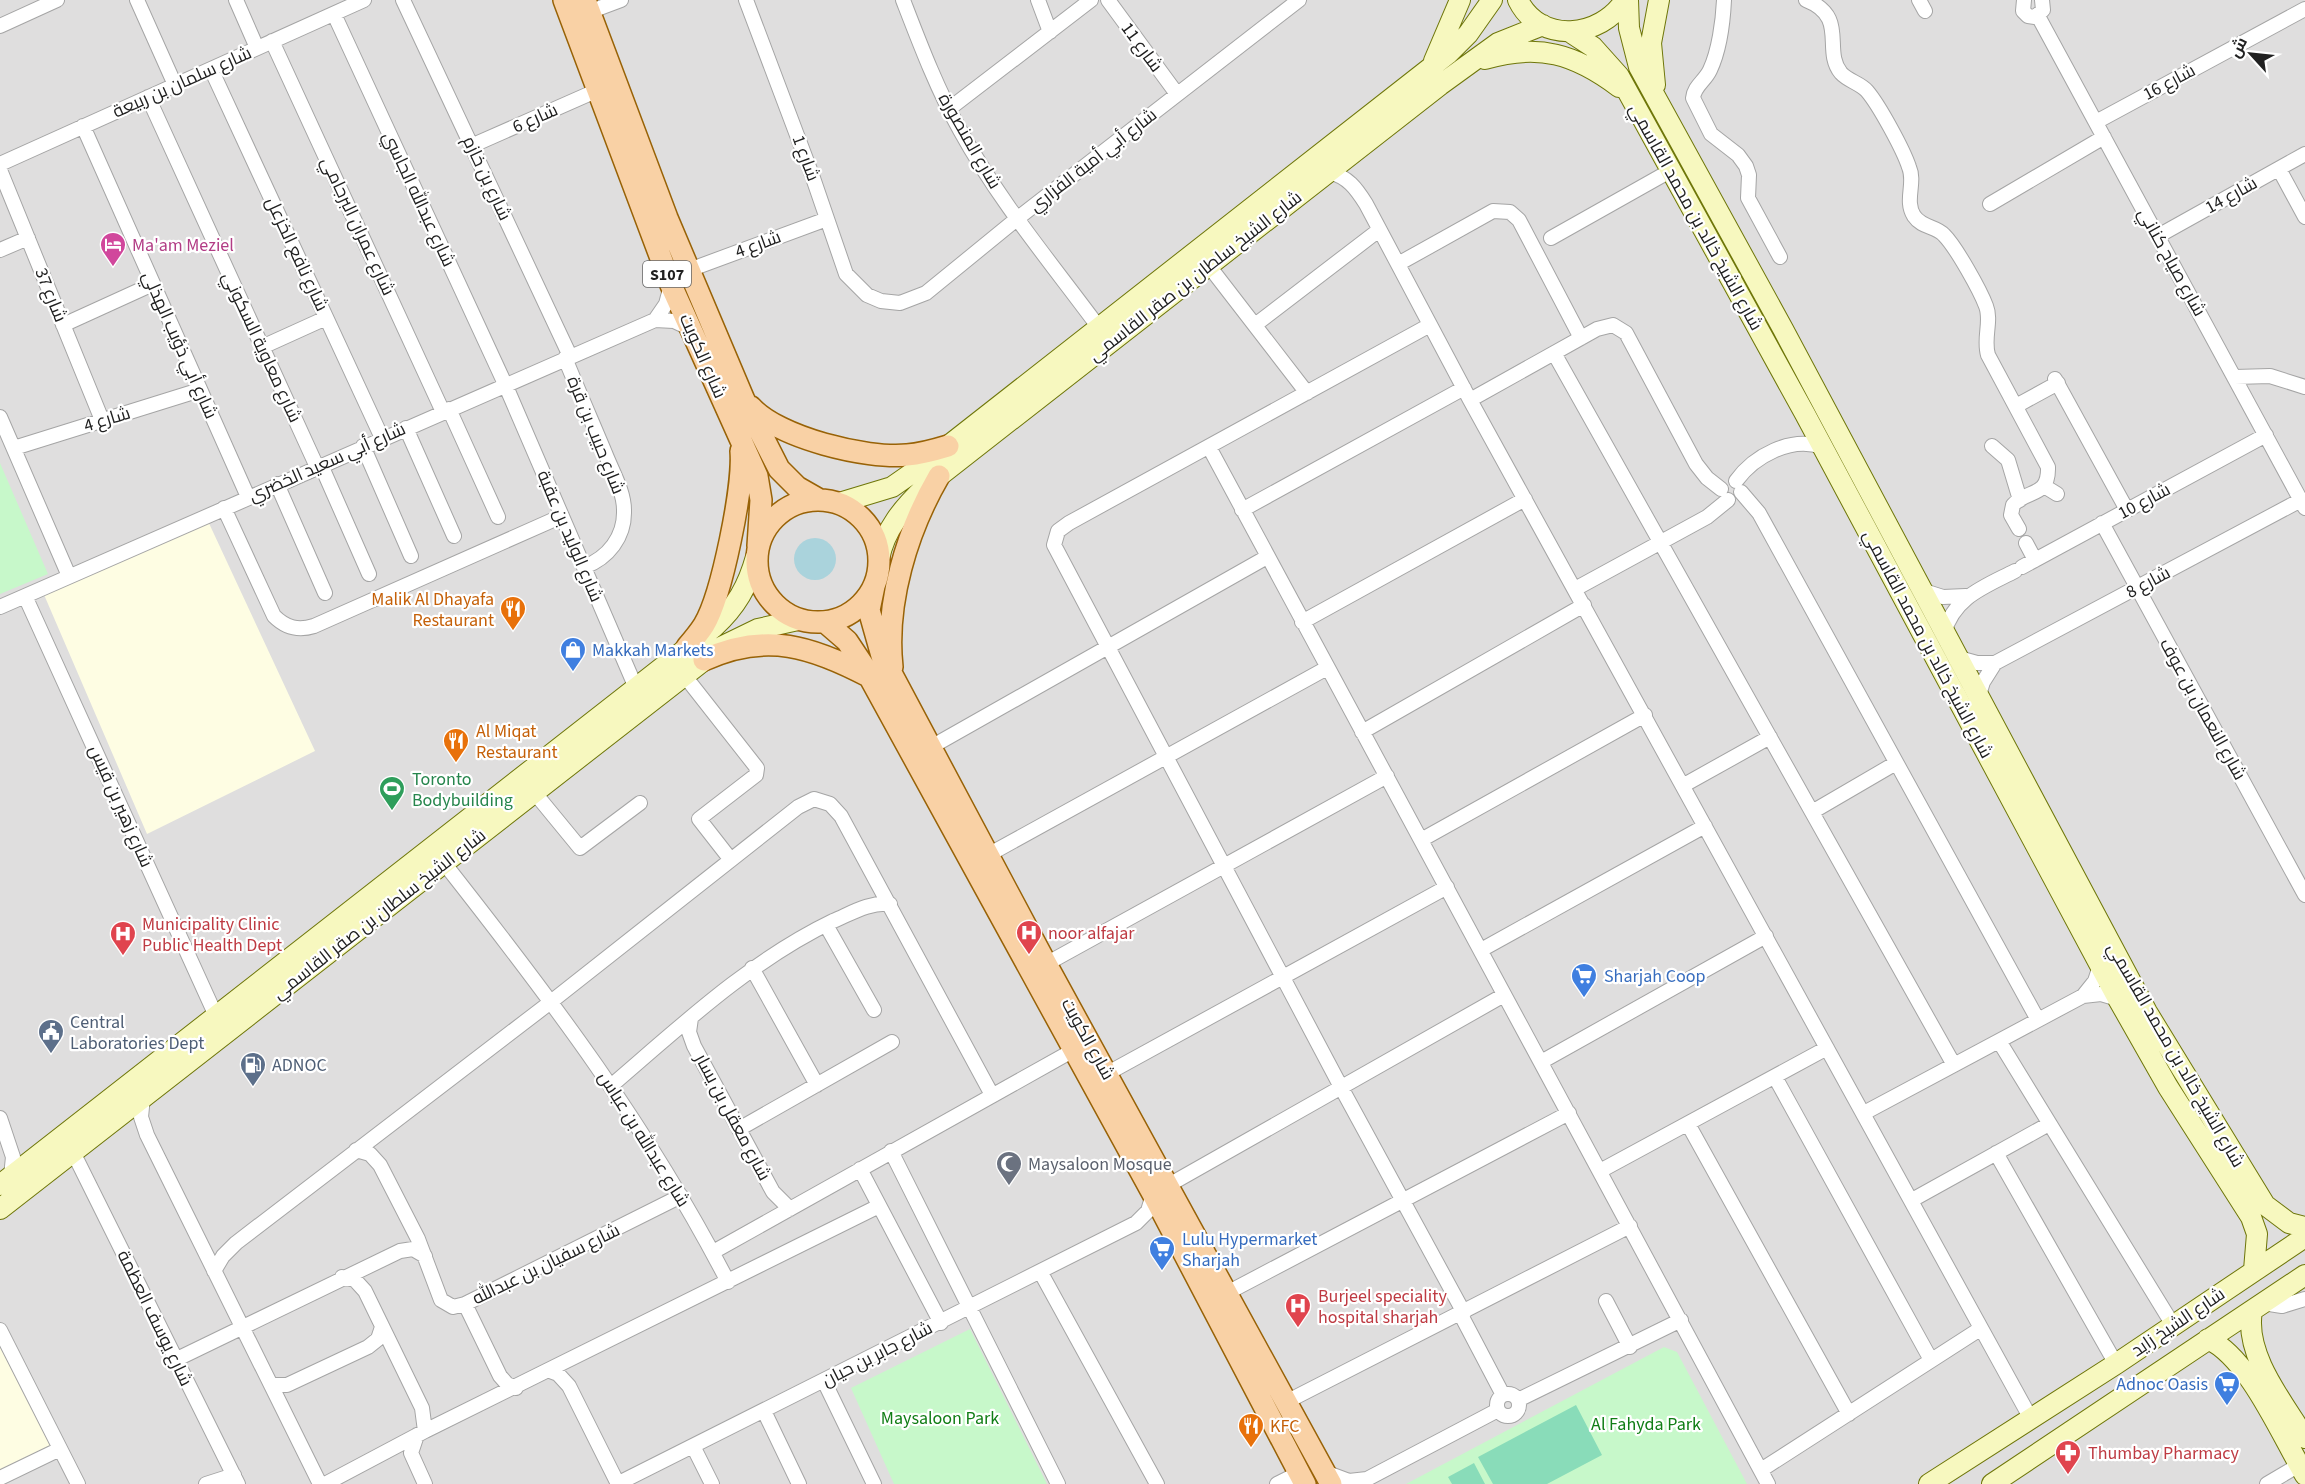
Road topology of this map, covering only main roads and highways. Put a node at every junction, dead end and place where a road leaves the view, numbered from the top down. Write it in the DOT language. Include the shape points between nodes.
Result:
graph roads {
  1 [pos="564,0"];
  2 [pos="1460,0"];
  3 [pos="1492,0"];
  4 [pos="1518,0"];
  5 [pos="1627,0"];
  6 [pos="1659,0"];
  7 [pos="587,6"];
  8 [pos="1543,25"];
  9 [pos="1629,28"];
  10 [pos="1570,32"];
  11 [pos="1652,33"];
  12 [pos="1468,64"];
  13 [pos="1432,67"];
  14 [pos="1628,93"];
  15 [pos="1658,103"];
  16 [pos="629,177"];
  17 [pos="668,218"];
  18 [pos="1745,306"];
  19 [pos="1783,329"];
  20 [pos="744,400"];
  21 [pos="737,433"];
  22 [pos="948,446"];
  23 [pos="939,476"];
  24 [pos="818,500"];
  25 [pos="839,503"];
  26 [pos="757,552"];
  27 [pos="879,559"];
  28 [pos="874,586"];
  29 [pos="798,620"];
  30 [pos="825,622"];
  31 [pos="687,647"];
  32 [pos="704,660"];
  33 [pos="893,676"];
  34 [pos="870,677"];
  35 [pos="483,808"];
  36 [pos="460,850"];
  37 [pos="1105,1108"];
  38 [pos="2186,1116"];
  39 [pos="2221,1135"];
  40 [pos="1141,1136"];
  41 [pos="5,1180"];
  42 [pos="2239,1182"];
  43 [pos="1160,1190"];
  44 [pos="0,1209"];
  45 [pos="2305,1227"];
  46 [pos="2305,1237"];
  47 [pos="2254,1270"];
  48 [pos="2305,1275"];
  49 [pos="2258,1307"];
  50 [pos="2208,1339"];
  51 [pos="2263,1385"];
  52 [pos="2305,1438"];
  53 [pos="2302,1470"];
  54 [pos="1302,1478"];
  55 [pos="1327,1478"];
  56 [pos="2023,1481"];
  57 [pos="1994,1482"];
  58 [pos="1929,1484"];
  1 -- 16 [label="main road, شارع الكويت / S107"];
  2 -- 13 [label="main road"];
  3 -- 13 [label="main road, شارع الشيخ سلطان بن صقر القاسمي" via="1468,34"];
  4 -- 8 [label="main road"];
  5 -- 9 [label="main road, شارع الشيخ خالد بن محمد القاسمي"];
  5 -- 10 [label="main road" via="1607,21"];
  6 -- 11 [label="main road"];
  7 -- 17 [label="main road, شارع الكويت / S107"];
  8 -- 10 [label="main road"];
  8 -- 12 [label="main road, شارع الشيخ سلطان بن صقر القاسمي" via="1514,35"];
  9 -- 11 [label="main road"];
  9 -- 15 [label="main road, شارع الشيخ خالد بن محمد القاسمي" via="1639,67"];
  10 -- 14 [label="main road, شارع الشيخ خالد بن محمد القاسمي" via="1607,60"];
  11 -- 15 [label="main road"];
  12 -- 14 [label="main road" via="1522,51 1557,54 1589,66"];
  12 -- 23 [label="main road, شارع الشيخ سلطان بن صقر القاسمي"];
  13 -- 22 [label="main road, شارع الشيخ سلطان بن صقر القاسمي"];
  14 -- 18 [label="main road, شارع الشيخ خالد بن محمد القاسمي"];
  15 -- 19 [label="main road, شارع الشيخ خالد بن محمد القاسمي"];
  16 -- 17 [label="main road" via="642,191 659,227 664,228"];
  16 -- 21 [label="main road, شارع الكويت / S107" via="671,285"];
  17 -- 20 [label="main road, شارع الكويت / S107"];
  18 -- 19 [label="main road" via="1752,298 1759,298"];
  18 -- 38 [label="main road, شارع الشيخ خالد بن محمد القاسمي" via="2118,999"];
  19 -- 39 [label="main road, شارع الشيخ خالد بن محمد القاسمي" via="2128,977"];
  20 -- 22 [label="main road" via="781,430 865,452 907,456"];
  20 -- 24 [label="main road, شارع الكويت / S107" via="779,469"];
  21 -- 26 [label="main road, شارع الكويت / S107" via="760,488 762,513"];
  21 -- 31 [label="main road" via="742,480 717,595 704,625"];
  22 -- 25 [label="main road, شارع الشيخ سلطان بن صقر القاسمي" via="892,487"];
  23 -- 27 [label="main road, شارع الشيخ سلطان بن صقر القاسمي" via="895,520 883,540"];
  23 -- 33 [label="main road" via="926,499 904,559 891,623"];
  24 -- 25 [label="main road"];
  24 -- 26 [label="main road" via="787,508 774,518 764,531"];
  25 -- 27 [label="main road" via="868,525"];
  26 -- 29 [label="main road" via="758,577 766,596"];
  26 -- 31 [label="main road, شارع الشيخ سلطان بن صقر القاسمي" via="746,587 729,613"];
  27 -- 28 [label="main road"];
  28 -- 30 [label="main road" via="862,604 845,616"];
  28 -- 33 [label="main road, شارع الكويت" via="869,610 874,633"];
  29 -- 30 [label="main road"];
  29 -- 32 [label="main road, شارع الشيخ سلطان بن صقر القاسمي" via="739,637"];
  30 -- 34 [label="main road, شارع الكويت" via="847,641"];
  31 -- 35 [label="main road, شارع الشيخ سلطان بن صقر القاسمي"];
  32 -- 34 [label="main road" via="738,647 772,644 820,653"];
  32 -- 36 [label="main road, شارع الشيخ سلطان بن صقر القاسمي"];
  33 -- 40 [label="main road, شارع الكويت"];
  34 -- 37 [label="main road, شارع الكويت"];
  35 -- 36 [label="main road" via="489,819"];
  35 -- 41 [label="main road, شارع الشيخ سلطان بن صقر القاسمي"];
  36 -- 44 [label="main road, شارع الشيخ سلطان بن صقر القاسمي"];
  37 -- 40 [label="main road" via="1111,1100"];
  37 -- 43 [label="main road, شارع الكويت"];
  38 -- 39 [label="main road" via="2208,1140 2217,1141"];
  38 -- 42 [label="main road, شارع الشيخ خالد بن محمد القاسمي"];
  39 -- 42 [label="main road, شارع الشيخ خالد بن محمد القاسمي"];
  40 -- 43 [label="main road, شارع الكويت"];
  42 -- 45 [label="main road, شارع الشيخ خالد بن محمد القاسمي" via="2276,1215"];
  42 -- 47 [label="main road, شارع الشيخ خالد بن محمد القاسمي" via="2243,1203 2257,1234"];
  43 -- 54 [label="main road, شارع الكويت" via="1170,1228"];
  43 -- 55 [label="main road, شارع الكويت" via="1225,1294"];
  46 -- 47 [label="main road, شارع الشيخ زايد"];
  47 -- 58 [label="main road, شارع الشيخ زايد"];
  48 -- 49 [label="main road, شارع الشيخ زايد"];
  49 -- 50 [label="main road, شارع الشيخ زايد"];
  49 -- 51 [label="main road" via="2250,1328"];
  50 -- 51 [label="main road" via="2236,1358"];
  50 -- 57 [label="main road, شارع الشيخ زايد"];
  51 -- 52 [label="main road"];
  51 -- 53 [label="main road"];
  56 -- 57 [label="main road"];
}
